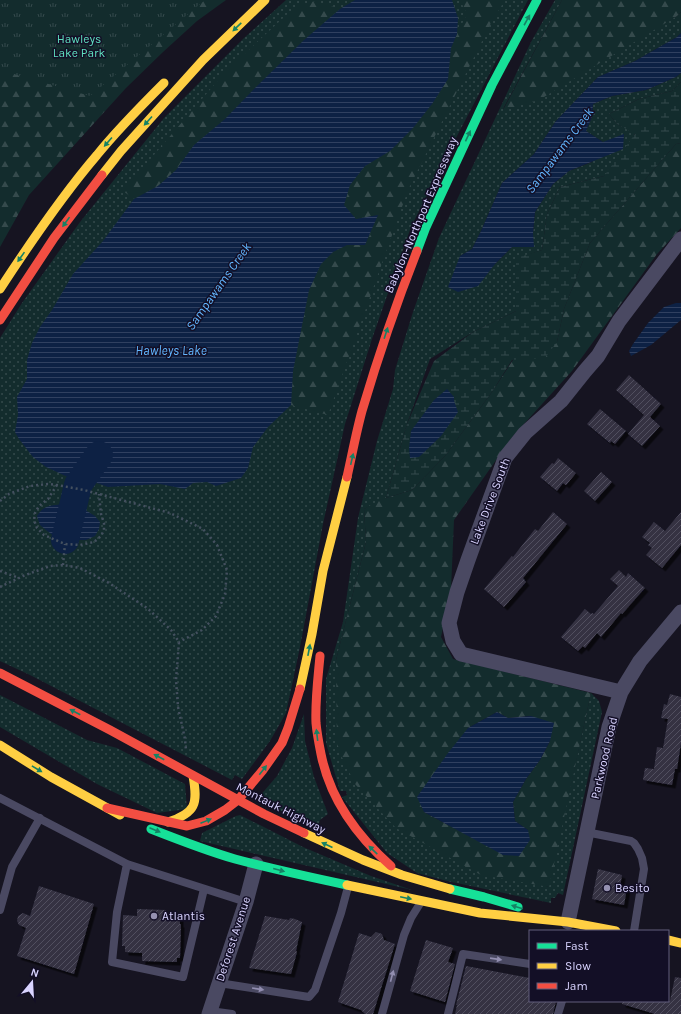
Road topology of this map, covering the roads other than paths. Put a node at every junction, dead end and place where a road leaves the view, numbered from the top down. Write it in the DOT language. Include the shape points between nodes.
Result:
graph roads {
  1 [pos="258,0"];
  2 [pos="265,0"];
  3 [pos="537,0"];
  4 [pos="211,40"];
  5 [pos="170,77"];
  6 [pos="681,239"];
  7 [pos="0,289"];
  8 [pos="0,320"];
  9 [pos="343,497"];
  10 [pos="334,566"];
  11 [pos="681,612"];
  12 [pos="321,648"];
  13 [pos="0,673"];
  14 [pos="621,692"];
  15 [pos="1,750"];
  16 [pos="193,776"];
  17 [pos="0,798"];
  18 [pos="238,800"];
  19 [pos="107,808"];
  20 [pos="40,818"];
  21 [pos="168,822"];
  22 [pos="586,832"];
  23 [pos="127,864"];
  24 [pos="256,864"];
  25 [pos="402,875"];
  26 [pos="348,886"];
  27 [pos="204,889"];
  28 [pos="422,901"];
  29 [pos="246,902"];
  30 [pos="0,910"];
  31 [pos="568,926"];
  32 [pos="606,930"];
  33 [pos="634,930"];
  34 [pos="669,940"];
  35 [pos="681,943"];
  36 [pos="529,964"];
  37 [pos="219,983"];
  38 [pos="562,1002"];
  39 [pos="210,1012"];
  40 [pos="232,1014"];
  41 [pos="382,1014"];
  42 [pos="448,1014"];
  43 [pos="558,1014"];
  1 -- 4 [label="main road"];
  2 -- 8 [label="main road, one-way" via="203,60 117,156 54,238"];
  9 -- 3 [label="main road, Babylon-Northport Expressway, one-way" via="362,413 405,278 473,124"];
  5 -- 7 [label="main road, one-way" via="84,170"];
  6 -- 14 [label="street, Lake Drive South" via="620,321 598,356 561,401 525,433 505,458 468,560 449,623 453,641 461,654"];
  9 -- 10 [label="main road"];
  18 -- 9 [label="main road, one-way" via="264,770 282,743 288,728 299,695 324,571"];
  11 -- 14 [label="street, Parkwood Road" via="640,660"];
  25 -- 12 [label="main road, one-way" via="360,836 338,801 325,771 318,742 316,712"];
  16 -- 13 [label="main road, Montauk Highway, one-way"];
  14 -- 22 [label="street, Parkwood Road" via="609,727"];
  15 -- 19 [label="main road, Montauk Highway, one-way"];
  16 -- 18 [label="main road, Montauk Highway"];
  16 -- 21 [label="main road" via="196,802 190,812 178,820"];
  17 -- 20 [label="lane"];
  21 -- 18 [label="main road, one-way" via="187,826 206,821"];
  25 -- 18 [label="main road, Montauk Highway, one-way" via="321,842"];
  19 -- 21 [label="main road"];
  19 -- 24 [label="main road, Montauk Highway, one-way" via="184,842"];
  20 -- 23 [label="lane"];
  20 -- 30 [label="lane" via="12,867"];
  22 -- 31 [label="street, Parkwood Road"];
  22 -- 33 [label="lane" via="630,841 638,849 644,869"];
  23 -- 27 [label="lane"];
  23 -- 27 [label="lane" via="117,912 112,962 183,977"];
  24 -- 26 [label="main road, Montauk Highway, one-way"];
  24 -- 29 [label="street, Deforest Avenue"];
  31 -- 25 [label="main road, Montauk Highway, one-way" via="484,897"];
  26 -- 28 [label="main road, Montauk Highway, one-way"];
  37 -- 26 [label="lane, one-way" via="309,996 315,990"];
  27 -- 29 [label="lane"];
  28 -- 31 [label="main road, Montauk Highway" via="480,913"];
  41 -- 28 [label="lane, one-way" via="404,935"];
  29 -- 37 [label="street, Deforest Avenue"];
  31 -- 32 [label="main road, Montauk Highway"];
  34 -- 35 [label="main road"];
  42 -- 36 [label="lane, one-way" via="463,954"];
  37 -- 39 [label="street, Deforest Avenue"];
  38 -- 43 [label="lane"];
  39 -- 40 [label="lane"];
}
